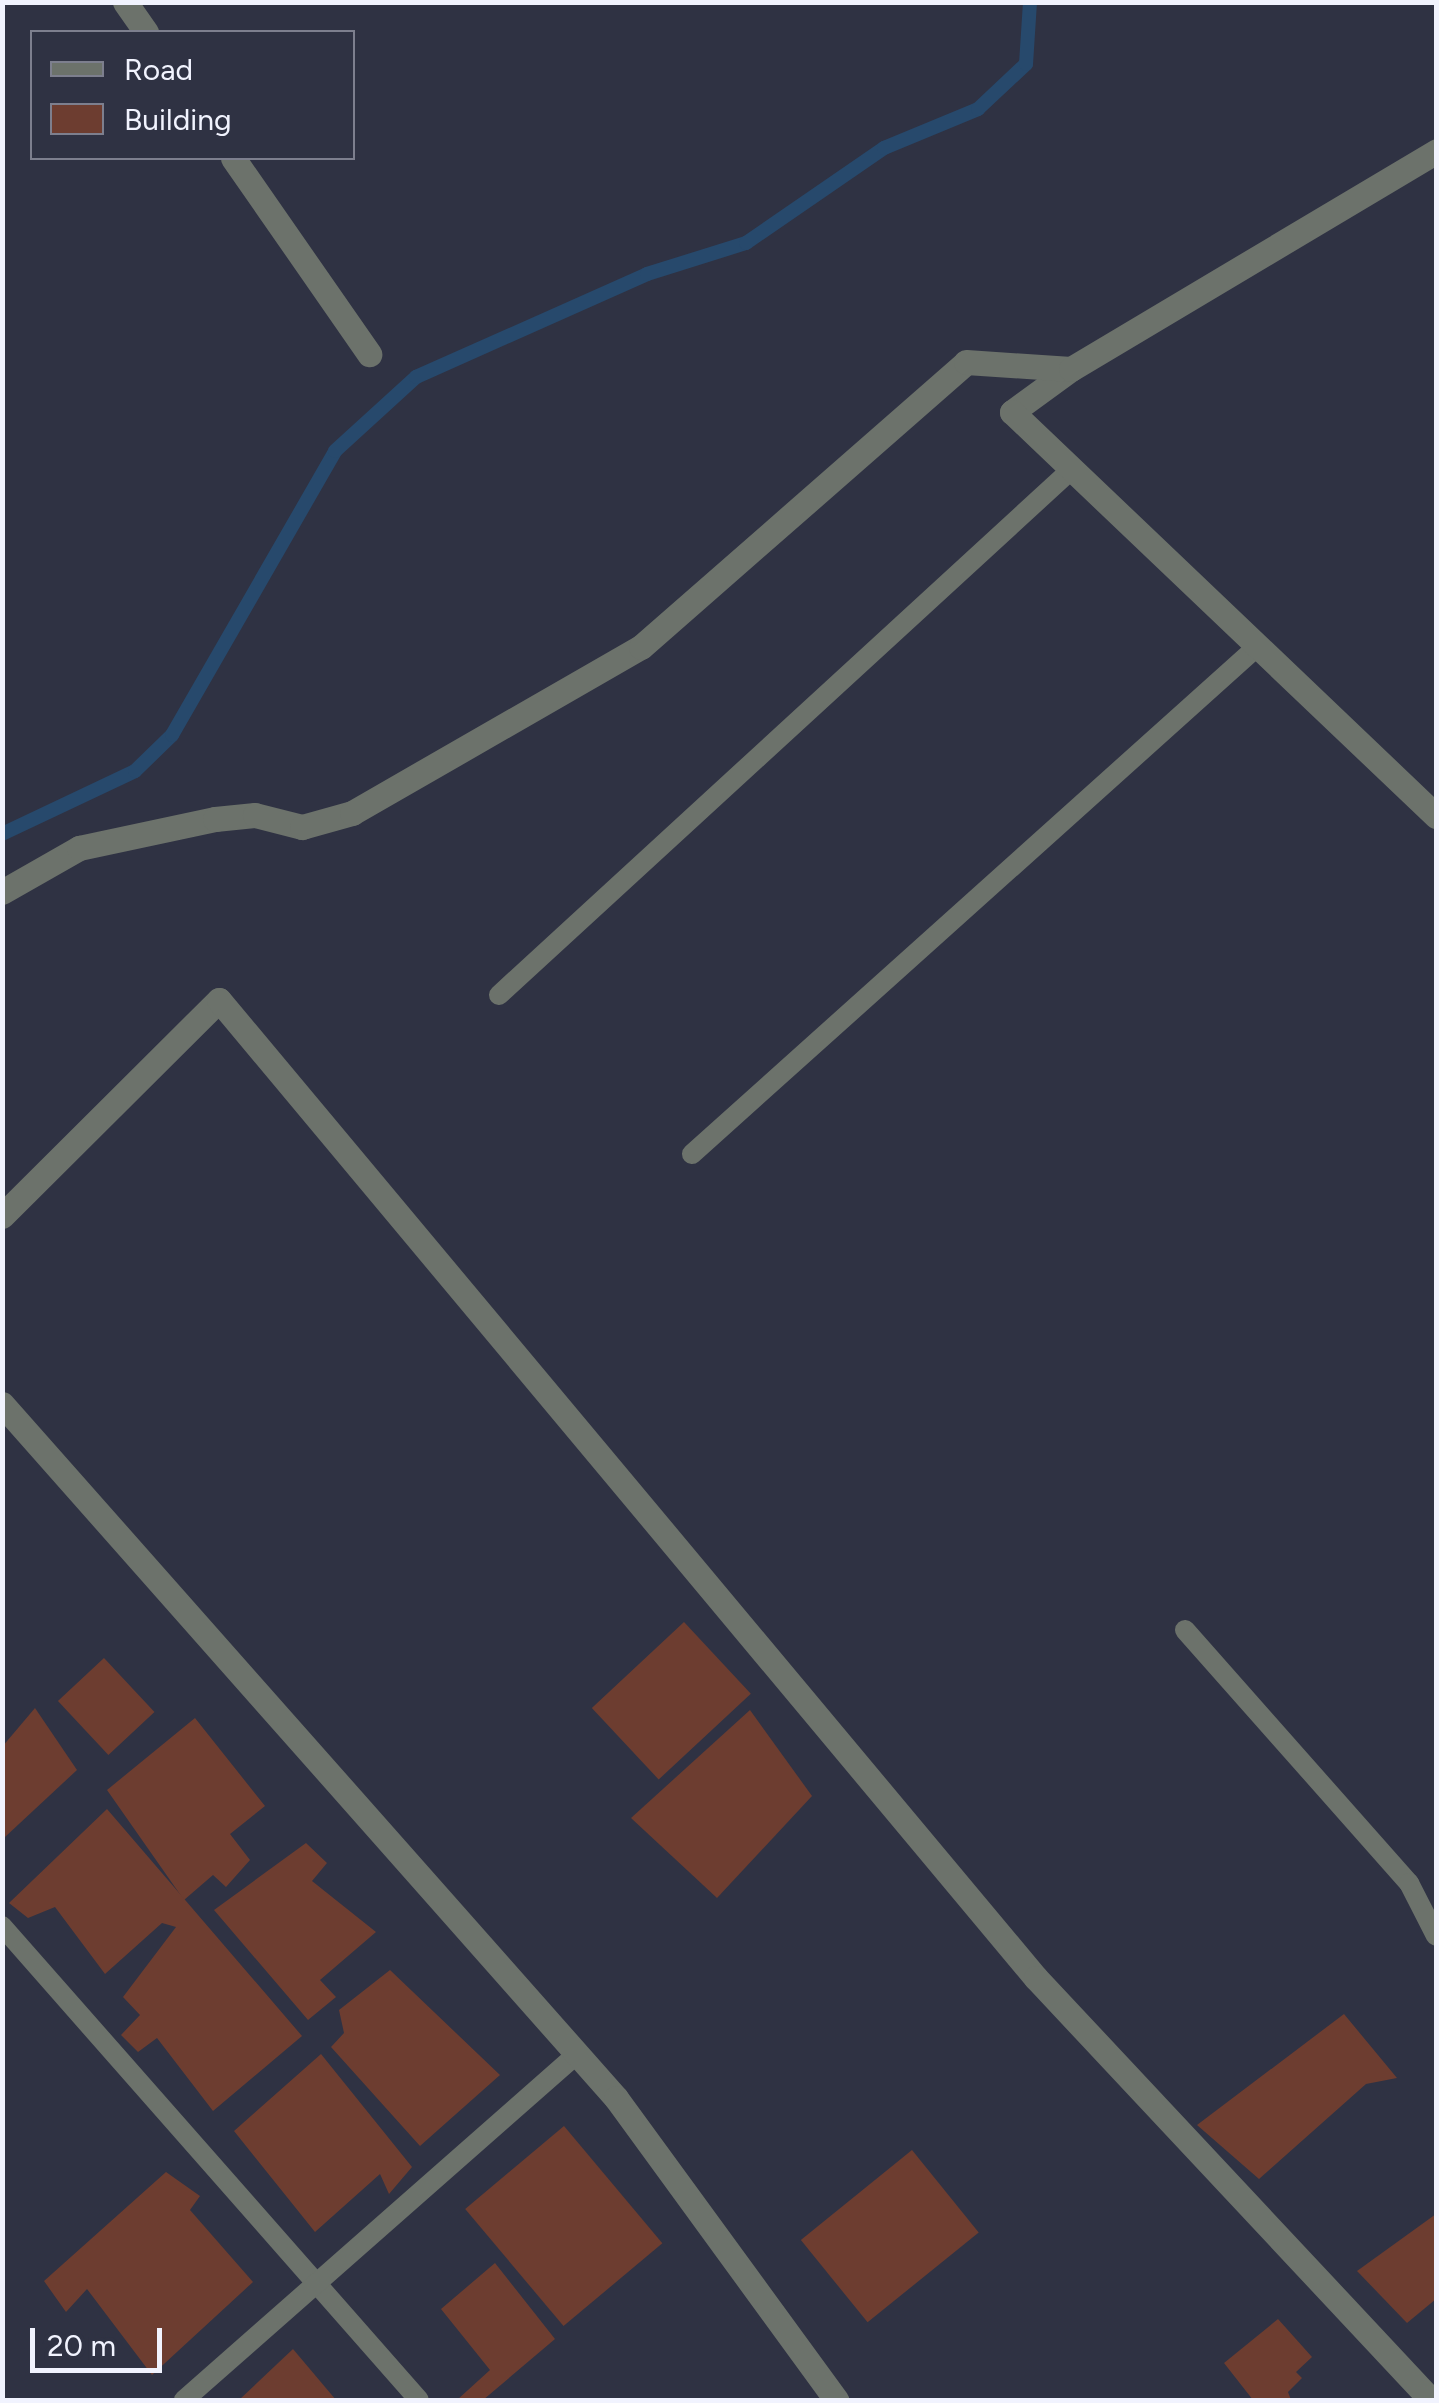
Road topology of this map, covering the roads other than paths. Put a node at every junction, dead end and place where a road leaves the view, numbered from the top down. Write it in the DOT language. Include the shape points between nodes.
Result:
graph roads {
  1 [pos="127,3"];
  2 [pos="145,30"];
  3 [pos="234,160"];
  4 [pos="1430,162"];
  5 [pos="369,354"];
  6 [pos="1071,369"];
  7 [pos="1072,469"];
  8 [pos="1258,646"];
  9 [pos="1436,816"];
  10 [pos="2,892"];
  11 [pos="499,995"];
  12 [pos="692,1154"];
  13 [pos="2,1216"];
  14 [pos="2,1404"];
  15 [pos="1185,1630"];
  16 [pos="2,1926"];
  17 [pos="1436,1936"];
  18 [pos="577,2054"];
  19 [pos="317,2283"];
  20 [pos="184,2400"];
  21 [pos="419,2400"];
  22 [pos="836,2400"];
  23 [pos="1430,2400"];
  1 -- 2 [label="street"];
  3 -- 5 [label="street"];
  4 -- 6 [label="street"];
  6 -- 7 [label="street" via="1012,412"];
  6 -- 10 [label="street" via="966,362 640,647 352,812 302,827 256,815 216,819 79,848"];
  7 -- 8 [label="street"];
  7 -- 11 [label="lane"];
  8 -- 9 [label="street"];
  8 -- 12 [label="lane"];
  13 -- 23 [label="street" via="219,1000 1036,1978"];
  14 -- 18 [label="street"];
  15 -- 17 [label="lane" via="1410,1883"];
  16 -- 19 [label="lane"];
  18 -- 19 [label="lane"];
  18 -- 22 [label="street"];
  19 -- 20 [label="lane"];
  19 -- 21 [label="lane"];
}
